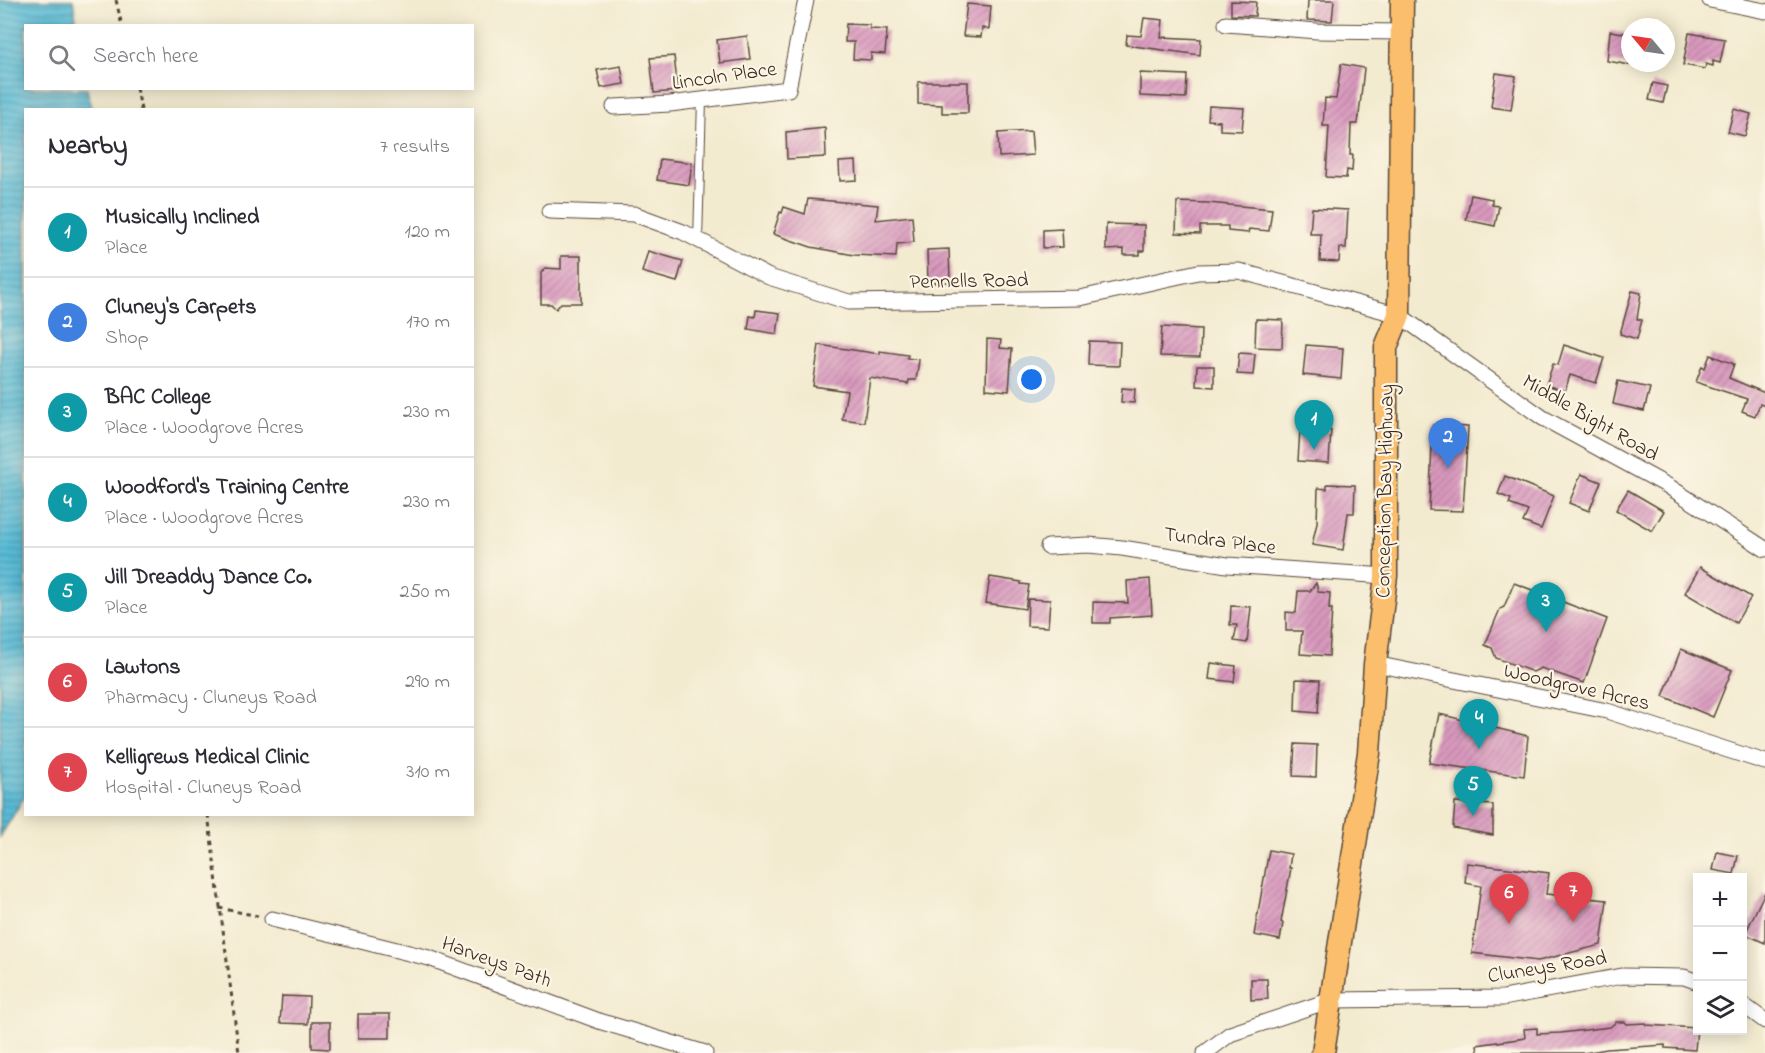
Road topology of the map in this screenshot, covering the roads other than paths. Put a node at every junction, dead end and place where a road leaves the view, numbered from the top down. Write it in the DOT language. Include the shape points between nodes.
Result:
graph roads {
  1 [pos="806,0"];
  2 [pos="1402,0"];
  3 [pos="1710,0"];
  4 [pos="1765,11"];
  5 [pos="1226,24"];
  6 [pos="1403,32"];
  7 [pos="702,100"];
  8 [pos="614,107"];
  9 [pos="549,211"];
  10 [pos="698,240"];
  11 [pos="1399,315"];
  12 [pos="1048,547"];
  13 [pos="1765,549"];
  14 [pos="1386,576"];
  15 [pos="1375,664"];
  16 [pos="1765,762"];
  17 [pos="272,919"];
  18 [pos="1695,981"];
  19 [pos="1330,1000"];
  20 [pos="1747,1007"];
  21 [pos="1765,1021"];
  22 [pos="705,1053"];
  23 [pos="1205,1053"];
  24 [pos="1323,1053"];
  1 -- 7 [label="street, Lincoln Place" via="788,89"];
  2 -- 6 [label="main road, Conception Bay Highway"];
  3 -- 4 [label="street"];
  5 -- 6 [label="street"];
  6 -- 11 [label="main road, Conception Bay Highway"];
  7 -- 8 [label="street, Lincoln Place"];
  7 -- 10 [label="lane"];
  9 -- 10 [label="street, Pennells Road" via="634,214"];
  10 -- 11 [label="street, Pennells Road" via="769,277 849,302 1080,298 1198,272 1239,271"];
  11 -- 13 [label="street, Middle Bight Road" via="1543,418 1668,486"];
  11 -- 14 [label="main road, Conception Bay Highway" via="1386,347"];
  12 -- 14 [label="street, Tundra Place" via="1088,545 1227,564"];
  14 -- 15 [label="main road, Conception Bay Highway"];
  15 -- 16 [label="street, Woodgrove Acres" via="1607,711"];
  15 -- 19 [label="main road, Conception Bay Highway" via="1369,753"];
  17 -- 22 [label="street, Harveys Path" via="429,958 599,1021"];
  18 -- 19 [label="street, Cluneys Road" via="1684,977 1622,976 1503,998"];
  19 -- 23 [label="street" via="1230,1034"];
  19 -- 24 [label="main road, Conception Bay Highway"];
  20 -- 21 [label="street"];
}
